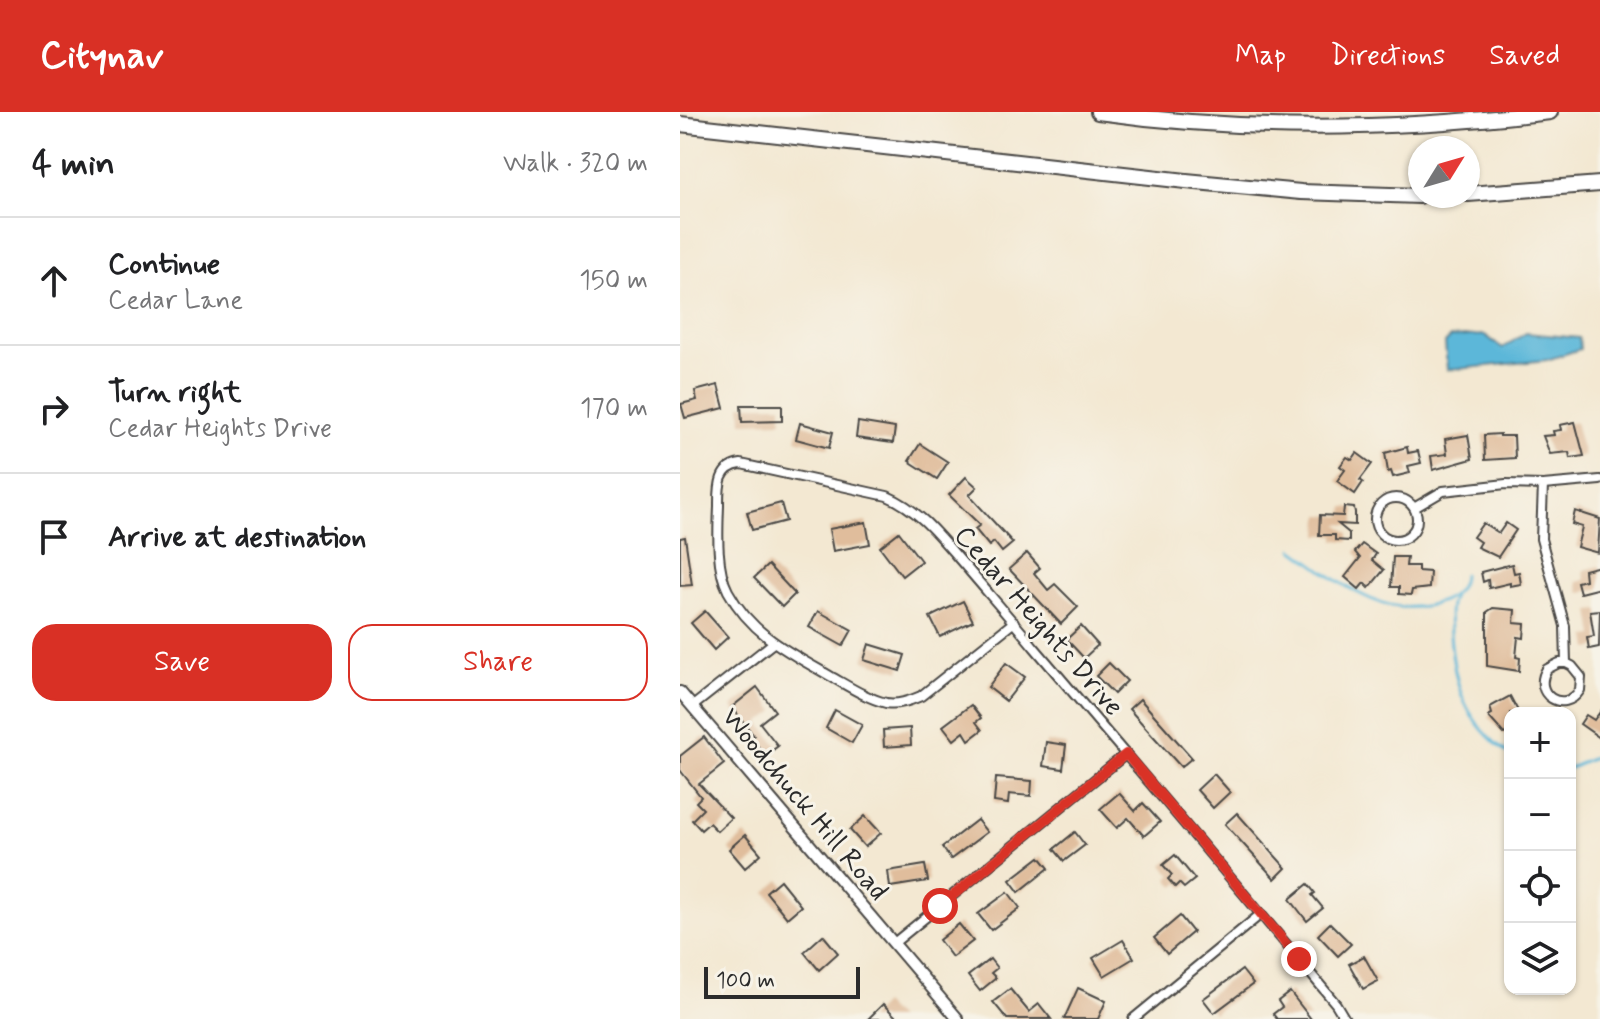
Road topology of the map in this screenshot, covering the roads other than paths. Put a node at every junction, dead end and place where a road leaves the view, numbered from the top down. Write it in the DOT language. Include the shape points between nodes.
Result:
graph roads {
  1 [pos="1098,112"];
  2 [pos="1550,112"];
  3 [pos="680,124"];
  4 [pos="1600,184"];
  5 [pos="1480,193"];
  6 [pos="1408,196"];
  7 [pos="1600,480"];
  8 [pos="1543,485"];
  9 [pos="1414,508"];
  10 [pos="1014,622"];
  11 [pos="773,643"];
  12 [pos="1566,663"];
  13 [pos="680,692"];
  14 [pos="693,706"];
  15 [pos="1126,754"];
  16 [pos="1261,914"];
  17 [pos="894,943"];
  18 [pos="958,1019"];
  19 [pos="1133,1019"];
  20 [pos="1345,1019"];
  1 -- 2 [label="highway" via="1220,123 1378,126"];
  3 -- 6 [label="highway" via="1186,181"];
  4 -- 5 [label="highway"];
  7 -- 8 [label="street"];
  8 -- 9 [label="street" via="1443,491"];
  8 -- 12 [label="street" via="1541,539 1565,626"];
  9 -- 9 [label="street" via="1417,523 1406,538 1388,539 1377,529 1376,512 1385,501 1399,498"];
  10 -- 11 [label="street" via="934,689 904,703 865,695"];
  10 -- 11 [label="street, Cedar Heights Drive" via="906,504 741,464 730,466 719,484 721,574 742,614"];
  10 -- 15 [label="street, Cedar Heights Drive"];
  11 -- 14 [label="street"];
  12 -- 12 [label="street" via="1553,665 1544,675 1546,695 1558,702 1571,700 1580,690 1581,677"];
  13 -- 14 [label="street, Woodchuck Hill Road"];
  14 -- 17 [label="street, Woodchuck Hill Road"];
  15 -- 16 [label="street, Cedar Heights Drive"];
  15 -- 17 [label="street"];
  16 -- 19 [label="street"];
  16 -- 20 [label="street, Cedar Heights Drive"];
  17 -- 18 [label="street, Woodchuck Hill Road"];
}
